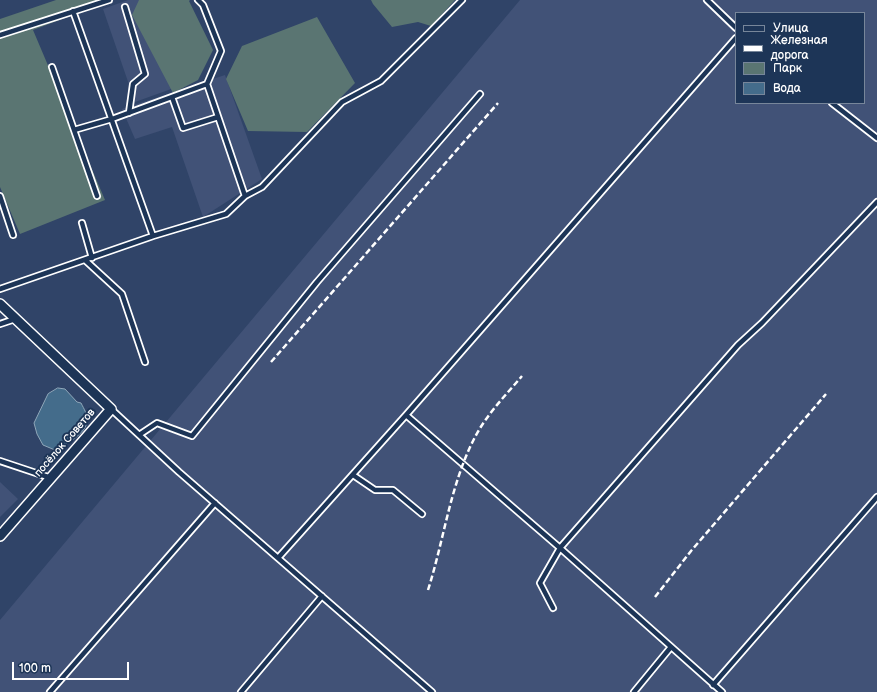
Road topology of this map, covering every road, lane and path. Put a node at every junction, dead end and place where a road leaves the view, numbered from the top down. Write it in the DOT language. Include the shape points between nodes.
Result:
graph roads {
  1 [pos="109,0"];
  2 [pos="198,0"];
  3 [pos="462,0"];
  4 [pos="707,0"];
  5 [pos="125,7"];
  6 [pos="73,11"];
  7 [pos="735,27"];
  8 [pos="0,35"];
  9 [pos="735,39"];
  10 [pos="52,67"];
  11 [pos="207,84"];
  12 [pos="480,94"];
  13 [pos="172,97"];
  14 [pos="833,104"];
  15 [pos="129,113"];
  16 [pos="218,117"];
  17 [pos="112,119"];
  18 [pos="74,130"];
  19 [pos="877,138"];
  20 [pos="0,196"];
  21 [pos="97,196"];
  22 [pos="245,196"];
  23 [pos="877,202"];
  24 [pos="82,223"];
  25 [pos="13,235"];
  26 [pos="153,236"];
  27 [pos="92,258"];
  28 [pos="85,260"];
  29 [pos="0,289"];
  30 [pos="0,304"];
  31 [pos="16,319"];
  32 [pos="0,324"];
  33 [pos="145,362"];
  34 [pos="111,409"];
  35 [pos="406,415"];
  36 [pos="139,435"];
  37 [pos="0,461"];
  38 [pos="353,475"];
  39 [pos="50,478"];
  40 [pos="877,497"];
  41 [pos="215,504"];
  42 [pos="422,514"];
  43 [pos="0,536"];
  44 [pos="560,548"];
  45 [pos="278,558"];
  46 [pos="322,596"];
  47 [pos="553,608"];
  48 [pos="671,647"];
  49 [pos="713,685"];
  50 [pos="50,692"];
  51 [pos="241,692"];
  52 [pos="432,692"];
  53 [pos="634,692"];
  54 [pos="722,692"];
  1 -- 6 [label="lane"];
  2 -- 11 [label="lane" via="203,5 221,51"];
  3 -- 22 [label="lane" via="381,81 342,102 262,188"];
  4 -- 7 [label="lane"];
  5 -- 15 [label="lane" via="145,74 133,84"];
  6 -- 8 [label="lane"];
  6 -- 17 [label="lane"];
  9 -- 35 [label="lane"];
  10 -- 18 [label="lane"];
  11 -- 13 [label="lane"];
  11 -- 16 [label="lane"];
  12 -- 36 [label="lane" via="317,282 192,436 157,423"];
  13 -- 15 [label="lane"];
  13 -- 16 [label="lane" via="184,128"];
  14 -- 19 [label="lane"];
  15 -- 17 [label="lane"];
  16 -- 22 [label="lane"];
  17 -- 18 [label="lane"];
  17 -- 26 [label="lane"];
  18 -- 21 [label="lane"];
  20 -- 25 [label="lane"];
  22 -- 26 [label="lane" via="226,214"];
  23 -- 44 [label="lane" via="738,345"];
  24 -- 27 [label="lane"];
  26 -- 27 [label="lane"];
  27 -- 28 [label="lane"];
  28 -- 29 [label="lane"];
  28 -- 33 [label="lane" via="122,294"];
  30 -- 31 [label="street, посёлок Советов"];
  31 -- 32 [label="lane"];
  31 -- 34 [label="street, посёлок Советов"];
  34 -- 36 [label="lane"];
  34 -- 39 [label="street, посёлок Советов"];
  35 -- 38 [label="lane"];
  35 -- 44 [label="lane"];
  36 -- 41 [label="lane"];
  37 -- 39 [label="lane"];
  38 -- 42 [label="lane" via="375,490 394,490"];
  38 -- 45 [label="lane"];
  39 -- 43 [label="street, посёлок Советов"];
  40 -- 49 [label="lane"];
  41 -- 45 [label="lane"];
  41 -- 50 [label="lane"];
  44 -- 47 [label="lane" via="540,583"];
  44 -- 48 [label="lane"];
  45 -- 46 [label="lane"];
  46 -- 51 [label="lane"];
  46 -- 52 [label="lane"];
  48 -- 49 [label="lane"];
  48 -- 53 [label="lane"];
  49 -- 54 [label="lane"];
}
